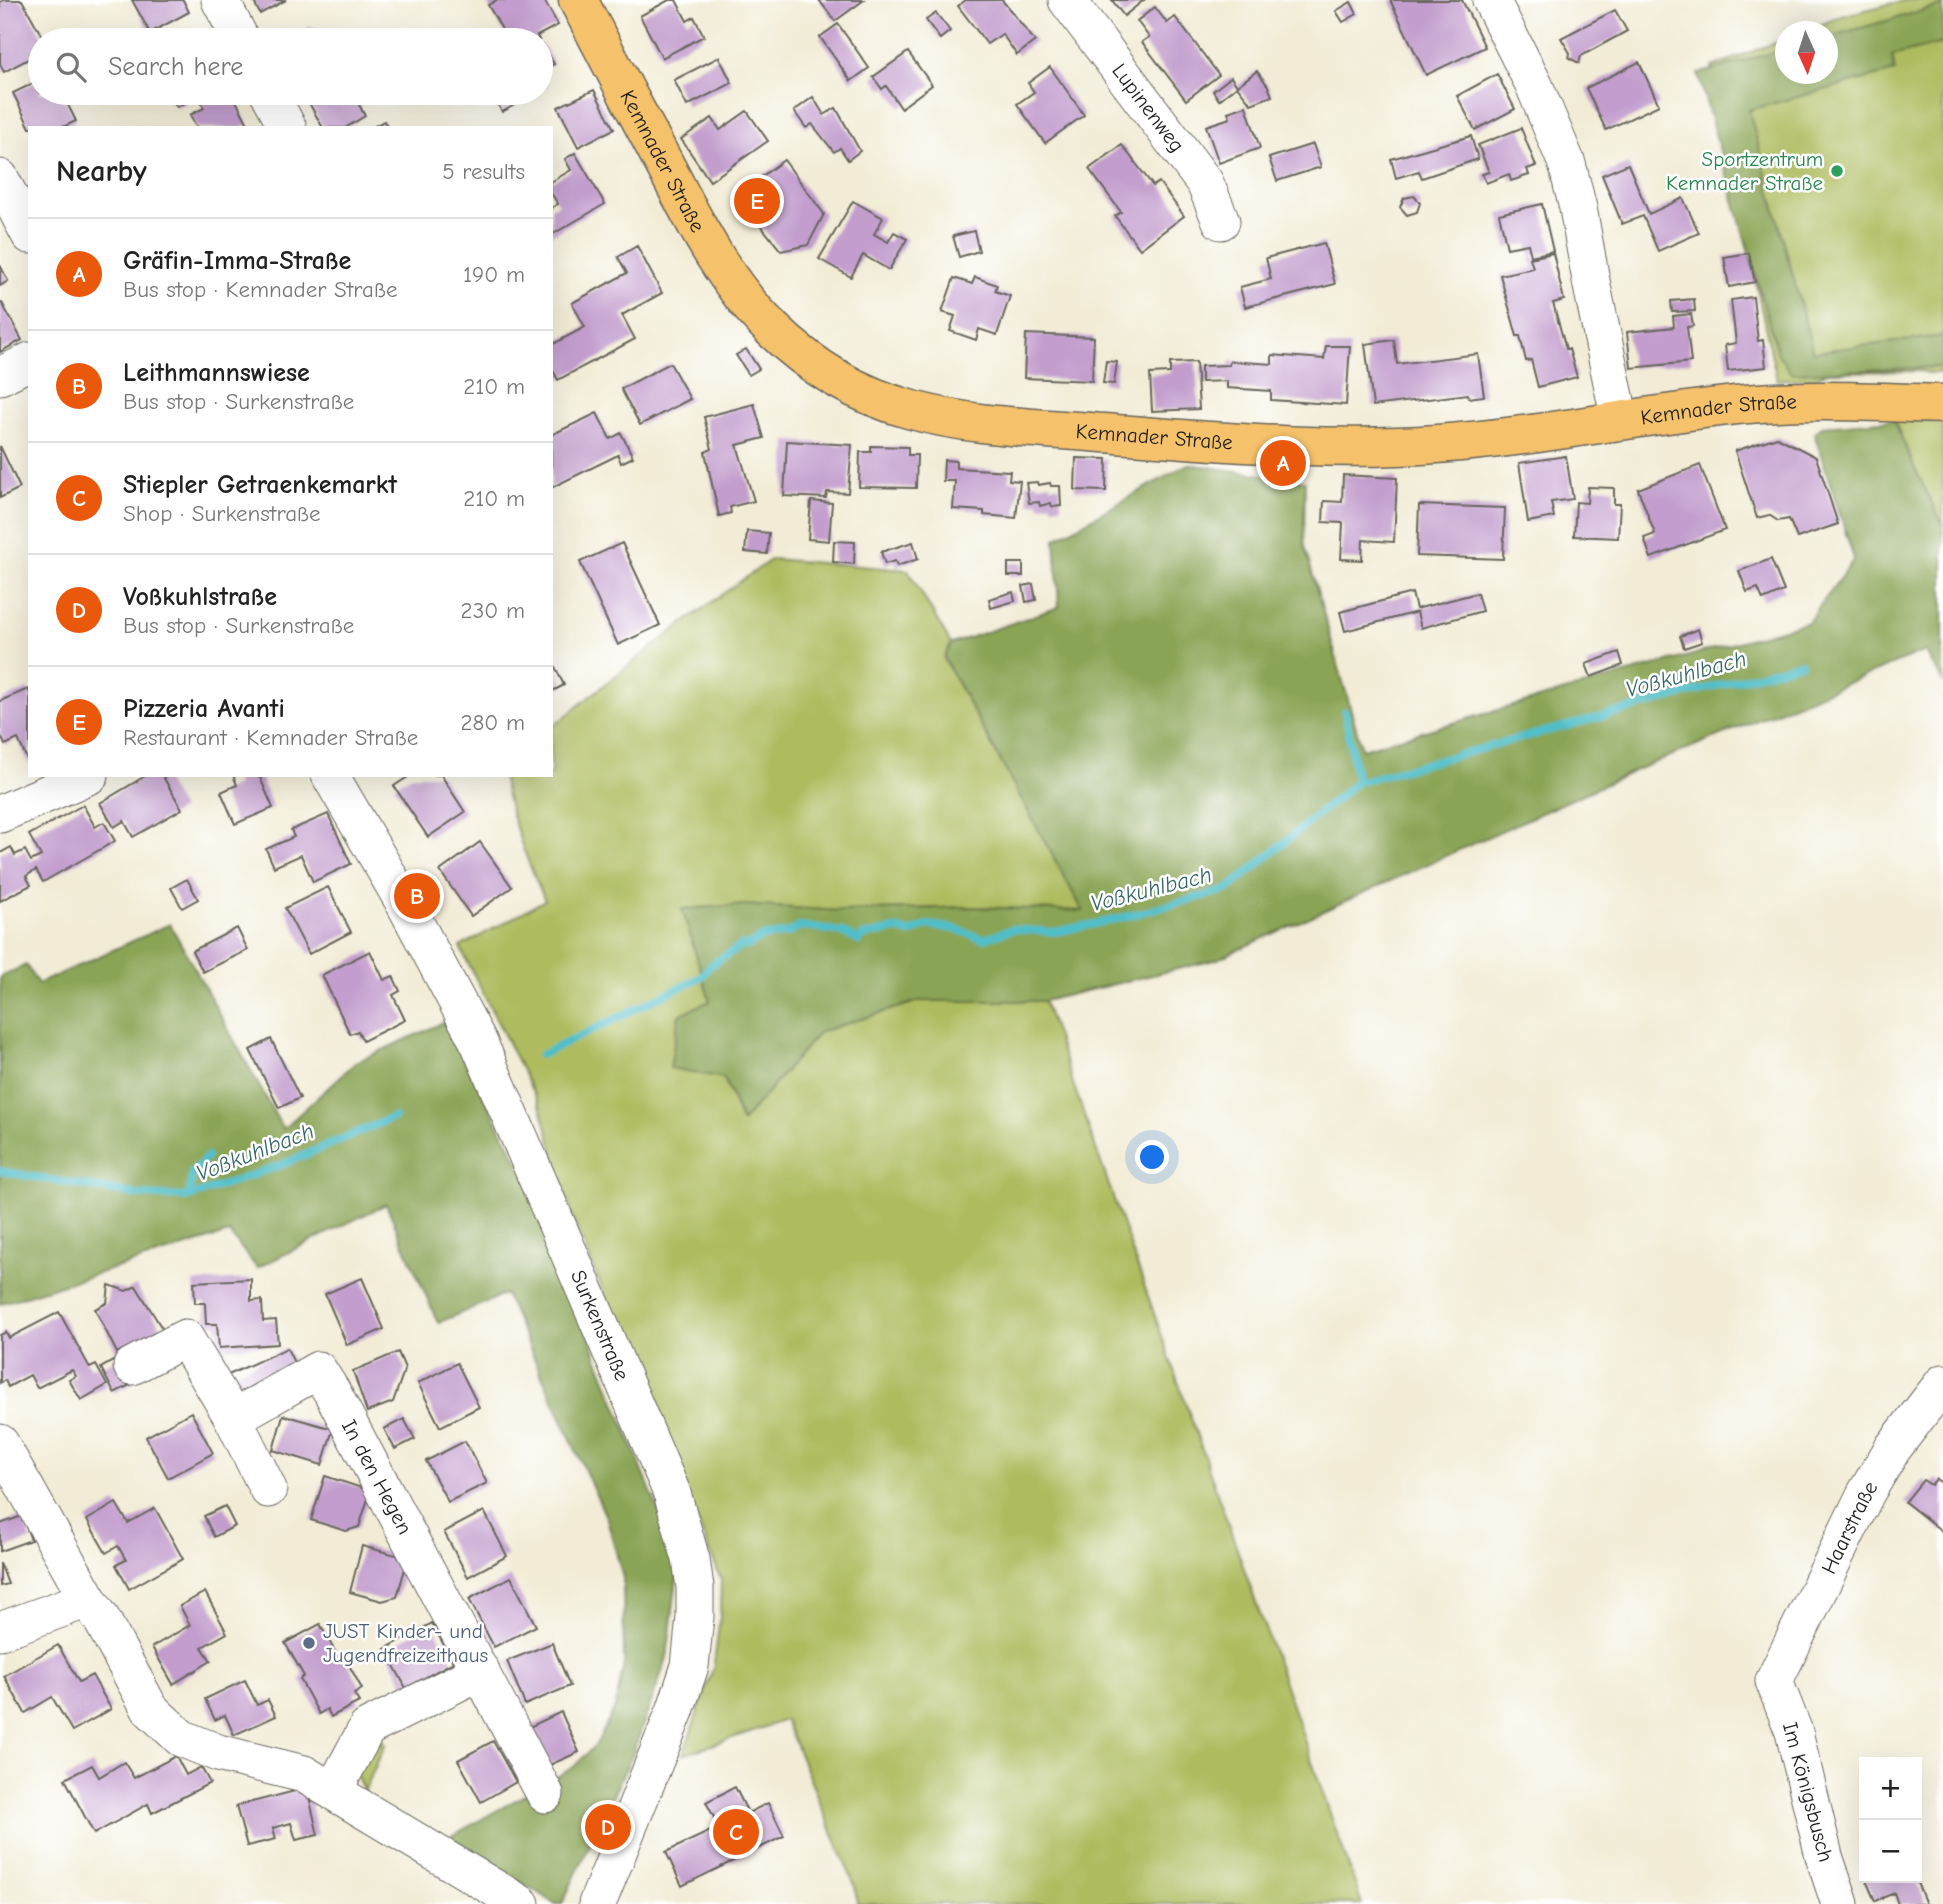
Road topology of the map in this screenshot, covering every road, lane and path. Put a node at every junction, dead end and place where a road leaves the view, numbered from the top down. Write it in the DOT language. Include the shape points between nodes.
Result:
graph roads {
  1 [pos="220,0"];
  2 [pos="578,0"];
  3 [pos="1067,0"];
  4 [pos="1491,0"];
  5 [pos="235,28"];
  6 [pos="276,105"];
  7 [pos="287,126"];
  8 [pos="0,178"];
  9 [pos="1221,221"];
  10 [pos="28,230"];
  11 [pos="28,362"];
  12 [pos="0,376"];
  13 [pos="1943,404"];
  14 [pos="1620,421"];
  15 [pos="85,777"];
  16 [pos="331,777"];
  17 [pos="0,814"];
  18 [pos="132,1366"];
  19 [pos="1943,1383"];
  20 [pos="233,1418"];
  21 [pos="0,1443"];
  22 [pos="268,1489"];
  23 [pos="88,1599"];
  24 [pos="0,1630"];
  25 [pos="481,1671"];
  26 [pos="1774,1681"];
  27 [pos="332,1791"];
  28 [pos="545,1794"];
  29 [pos="521,1904"];
  30 [pos="597,1904"];
  31 [pos="1840,1904"];
  1 -- 5 [label="street"];
  2 -- 14 [label="main road, Kemnader Straße" via="688,208 747,302 796,350 827,373 879,400 927,415 979,423 1359,447 1488,440"];
  3 -- 9 [label="street, Lupinenweg" via="1205,183"];
  4 -- 14 [label="street" via="1567,164"];
  6 -- 7 [label="street"];
  8 -- 10 [label="street"];
  11 -- 12 [label="street"];
  13 -- 14 [label="main road, Kemnader Straße" via="1816,400"];
  15 -- 17 [label="street"];
  16 -- 30 [label="street, Surkenstraße" via="479,1043 672,1493 691,1559 695,1617 690,1666"];
  18 -- 20 [label="street" via="185,1338"];
  19 -- 26 [label="street, Haarstraße" via="1893,1448 1866,1493"];
  20 -- 22 [label="street"];
  20 -- 25 [label="street, In den Hegen" via="318,1370"];
  21 -- 23 [label="street"];
  23 -- 24 [label="street"];
  23 -- 27 [label="street" via="150,1709 181,1738 218,1753 304,1774"];
  25 -- 27 [label="street" via="367,1728"];
  25 -- 28 [label="street, In den Hegen"];
  26 -- 31 [label="street, Im Königsbusch" via="1794,1732"];
  27 -- 29 [label="street"];
}
